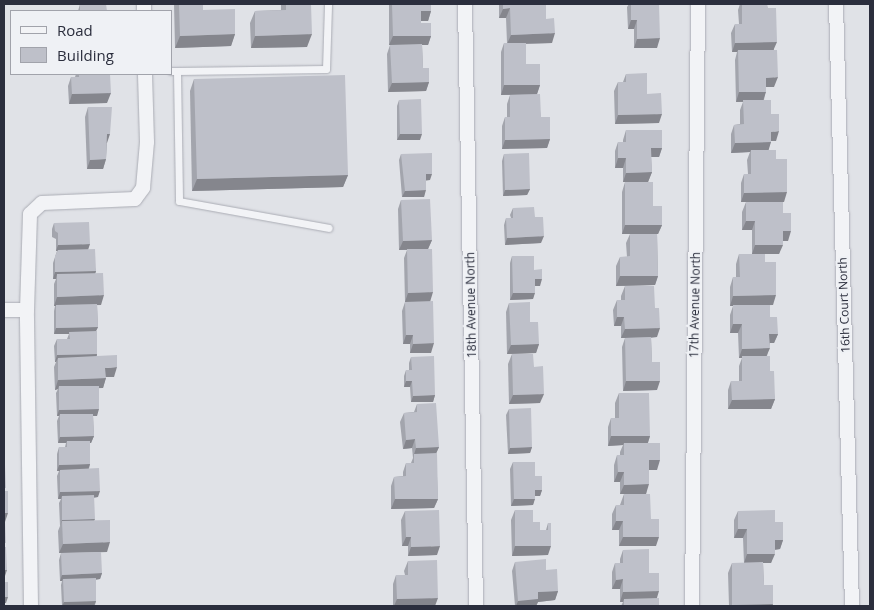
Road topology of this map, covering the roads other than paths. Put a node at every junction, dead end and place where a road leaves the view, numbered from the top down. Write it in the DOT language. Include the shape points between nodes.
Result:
graph roads {
  1 [pos="328,4"];
  2 [pos="465,4"];
  3 [pos="698,4"];
  4 [pos="836,4"];
  5 [pos="174,71"];
  6 [pos="145,75"];
  7 [pos="329,228"];
  8 [pos="4,310"];
  9 [pos="27,310"];
  10 [pos="32,606"];
  11 [pos="476,606"];
  12 [pos="692,606"];
  13 [pos="852,606"];
  1 -- 5 [label="lane" via="326,68"];
  2 -- 11 [label="street, 18th Avenue North"];
  3 -- 12 [label="street, 17th Avenue North"];
  4 -- 13 [label="street, 16th Court North"];
  5 -- 7 [label="lane" via="179,201"];
  6 -- 9 [label="street" via="147,142 143,188 135,199 42,203 30,214"];
  8 -- 9 [label="street"];
  9 -- 10 [label="street"];
}
